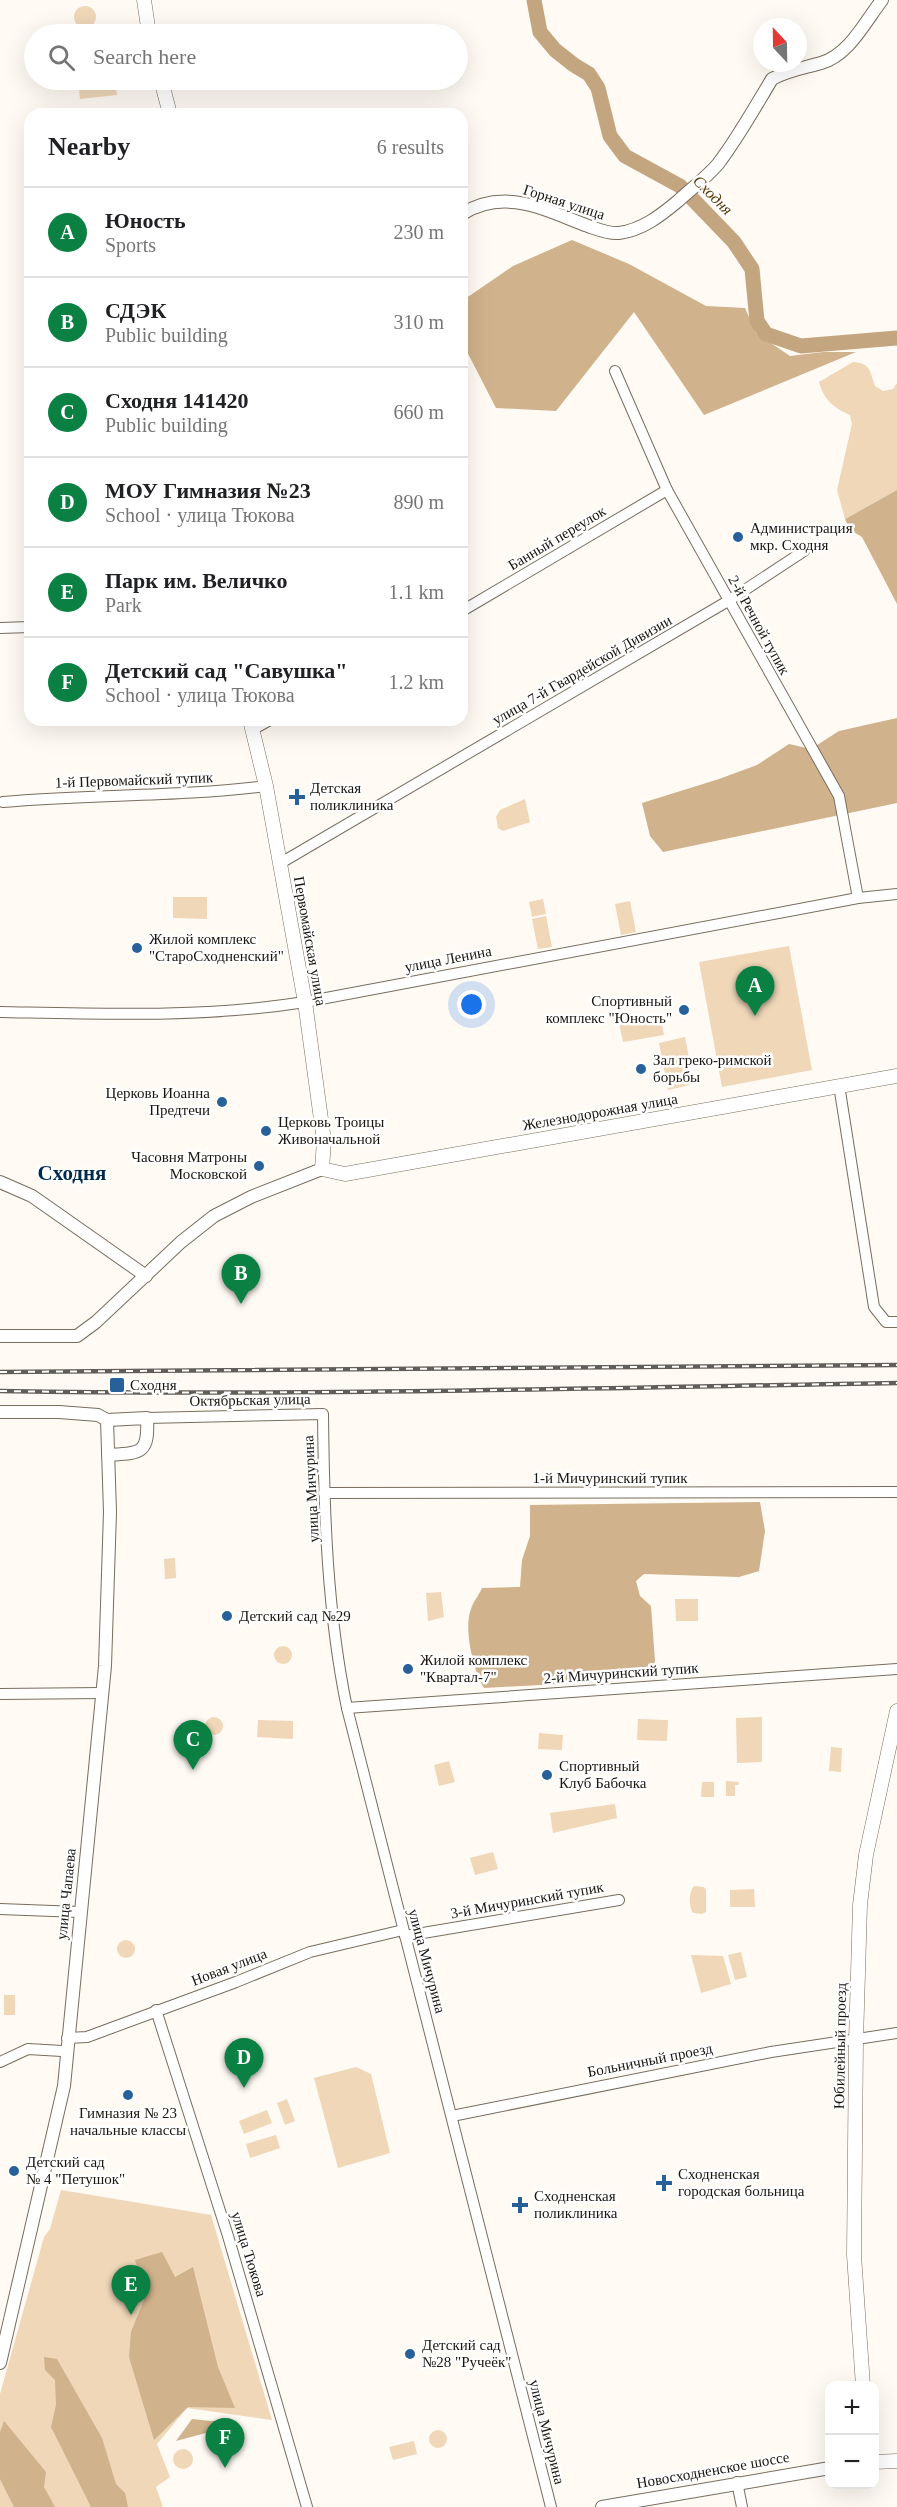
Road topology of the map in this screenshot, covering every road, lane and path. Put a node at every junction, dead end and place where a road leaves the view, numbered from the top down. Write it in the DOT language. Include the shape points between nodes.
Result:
graph roads {
  1 [pos="144,0"];
  2 [pos="882,0"];
  3 [pos="148,24"];
  4 [pos="164,90"];
  5 [pos="168,108"];
  6 [pos="468,211"];
  7 [pos="615,371"];
  8 [pos="667,490"];
  9 [pos="804,551"];
  10 [pos="728,601"];
  11 [pos="468,607"];
  12 [pos="24,627"];
  13 [pos="0,628"];
  14 [pos="251,726"];
  15 [pos="266,786"];
  16 [pos="3,802"];
  17 [pos="279,864"];
  18 [pos="897,894"];
  19 [pos="858,898"];
  20 [pos="305,1002"];
  21 [pos="0,1012"];
  22 [pos="897,1076"];
  23 [pos="839,1085"];
  24 [pos="322,1169"];
  25 [pos="0,1182"];
  26 [pos="146,1276"];
  27 [pos="897,1322"];
  28 [pos="0,1336"];
  29 [pos="0,1412"];
  30 [pos="323,1414"];
  31 [pos="147,1418"];
  32 [pos="107,1420"];
  33 [pos="108,1455"];
  34 [pos="897,1492"];
  35 [pos="324,1493"];
  36 [pos="897,1669"];
  37 [pos="102,1693"];
  38 [pos="0,1694"];
  39 [pos="347,1707"];
  40 [pos="897,1711"];
  41 [pos="619,1900"];
  42 [pos="0,1909"];
  43 [pos="80,1912"];
  44 [pos="404,1933"];
  45 [pos="156,2010"];
  46 [pos="897,2033"];
  47 [pos="68,2038"];
  48 [pos="856,2041"];
  49 [pos="67,2053"];
  50 [pos="0,2062"];
  51 [pos="452,2116"];
  52 [pos="0,2363"];
  53 [pos="863,2381"];
  54 [pos="897,2461"];
  55 [pos="879,2462"];
  56 [pos="825,2469"];
  57 [pos="737,2482"];
  58 [pos="307,2507"];
  59 [pos="551,2507"];
  60 [pos="602,2507"];
  61 [pos="742,2507"];
  1 -- 3 [label="main road"];
  2 -- 6 [label="street, Горная улица" via="839,55 772,79 718,164 696,187 639,228 616,234 511,201 482,204"];
  4 -- 5 [label="main road"];
  7 -- 8 [label="street, 2-й Речной тупик"];
  8 -- 10 [label="street, 2-й Речной тупик"];
  8 -- 11 [label="street, Банный переулок"];
  9 -- 10 [label="street, улица 7-й Гвардейской Дивизии"];
  10 -- 17 [label="street, улица 7-й Гвардейской Дивизии"];
  10 -- 19 [label="street, 2-й Речной тупик" via="839,796"];
  12 -- 13 [label="street"];
  14 -- 15 [label="main road, Первомайская улица"];
  15 -- 16 [label="street, 1-й Первомайский тупик" via="203,793"];
  15 -- 17 [label="main road, Первомайская улица"];
  17 -- 20 [label="main road, Первомайская улица"];
  18 -- 19 [label="street, улица Ленина"];
  19 -- 20 [label="street, улица Ленина"];
  20 -- 21 [label="street, улица Ленина" via="248,1010 164,1014"];
  20 -- 24 [label="main road, Первомайская улица" via="324,1141"];
  22 -- 23 [label="main road, Железнодорожная улица"];
  23 -- 24 [label="main road, Железнодорожная улица" via="345,1174"];
  23 -- 27 [label="street" via="874,1307 886,1322"];
  24 -- 26 [label="street, Железнодорожная улица" via="214,1216"];
  25 -- 26 [label="street" via="32,1196"];
  26 -- 28 [label="street, Железнодорожная улица" via="76,1336"];
  29 -- 32 [label="street, Октябрьская улица" via="59,1412 98,1415"];
  30 -- 31 [label="street, Октябрьская улица"];
  30 -- 35 [label="street, улица Мичурина"];
  31 -- 32 [label="street, Октябрьская улица"];
  31 -- 33 [label="street" via="148,1440 144,1448 137,1454"];
  32 -- 33 [label="street, улица Чапаева"];
  33 -- 37 [label="street, улица Чапаева" via="109,1588"];
  34 -- 35 [label="street, 1-й Мичуринский тупик"];
  35 -- 39 [label="street, улица Мичурина" via="339,1665"];
  36 -- 39 [label="street, 2-й Мичуринский тупик"];
  37 -- 38 [label="street"];
  37 -- 43 [label="street, улица Чапаева"];
  39 -- 44 [label="street, улица Мичурина"];
  40 -- 48 [label="main road, Юбилейный проезд" via="862,1887"];
  41 -- 44 [label="street, 3-й Мичуринский тупик"];
  42 -- 43 [label="street"];
  43 -- 47 [label="street, улица Чапаева"];
  44 -- 45 [label="street, Новая улица" via="310,1952"];
  44 -- 51 [label="street, улица Мичурина"];
  45 -- 47 [label="street, Новая улица" via="87,2037"];
  45 -- 58 [label="street, улица Тюкова" via="228,2236"];
  46 -- 48 [label="street, Больничный проезд"];
  47 -- 49 [label="street, улица Чапаева"];
  48 -- 51 [label="street, Больничный проезд" via="760,2054"];
  48 -- 53 [label="main road, Юбилейный проезд" via="854,2255"];
  49 -- 50 [label="street" via="28,2049"];
  49 -- 52 [label="street, улица Чапаева" via="64,2086"];
  51 -- 59 [label="street, улица Мичурина"];
  54 -- 55 [label="main road"];
  56 -- 57 [label="street, Новосходненское шоссе"];
  57 -- 60 [label="street, Новосходненское шоссе"];
  57 -- 61 [label="street"];
}
